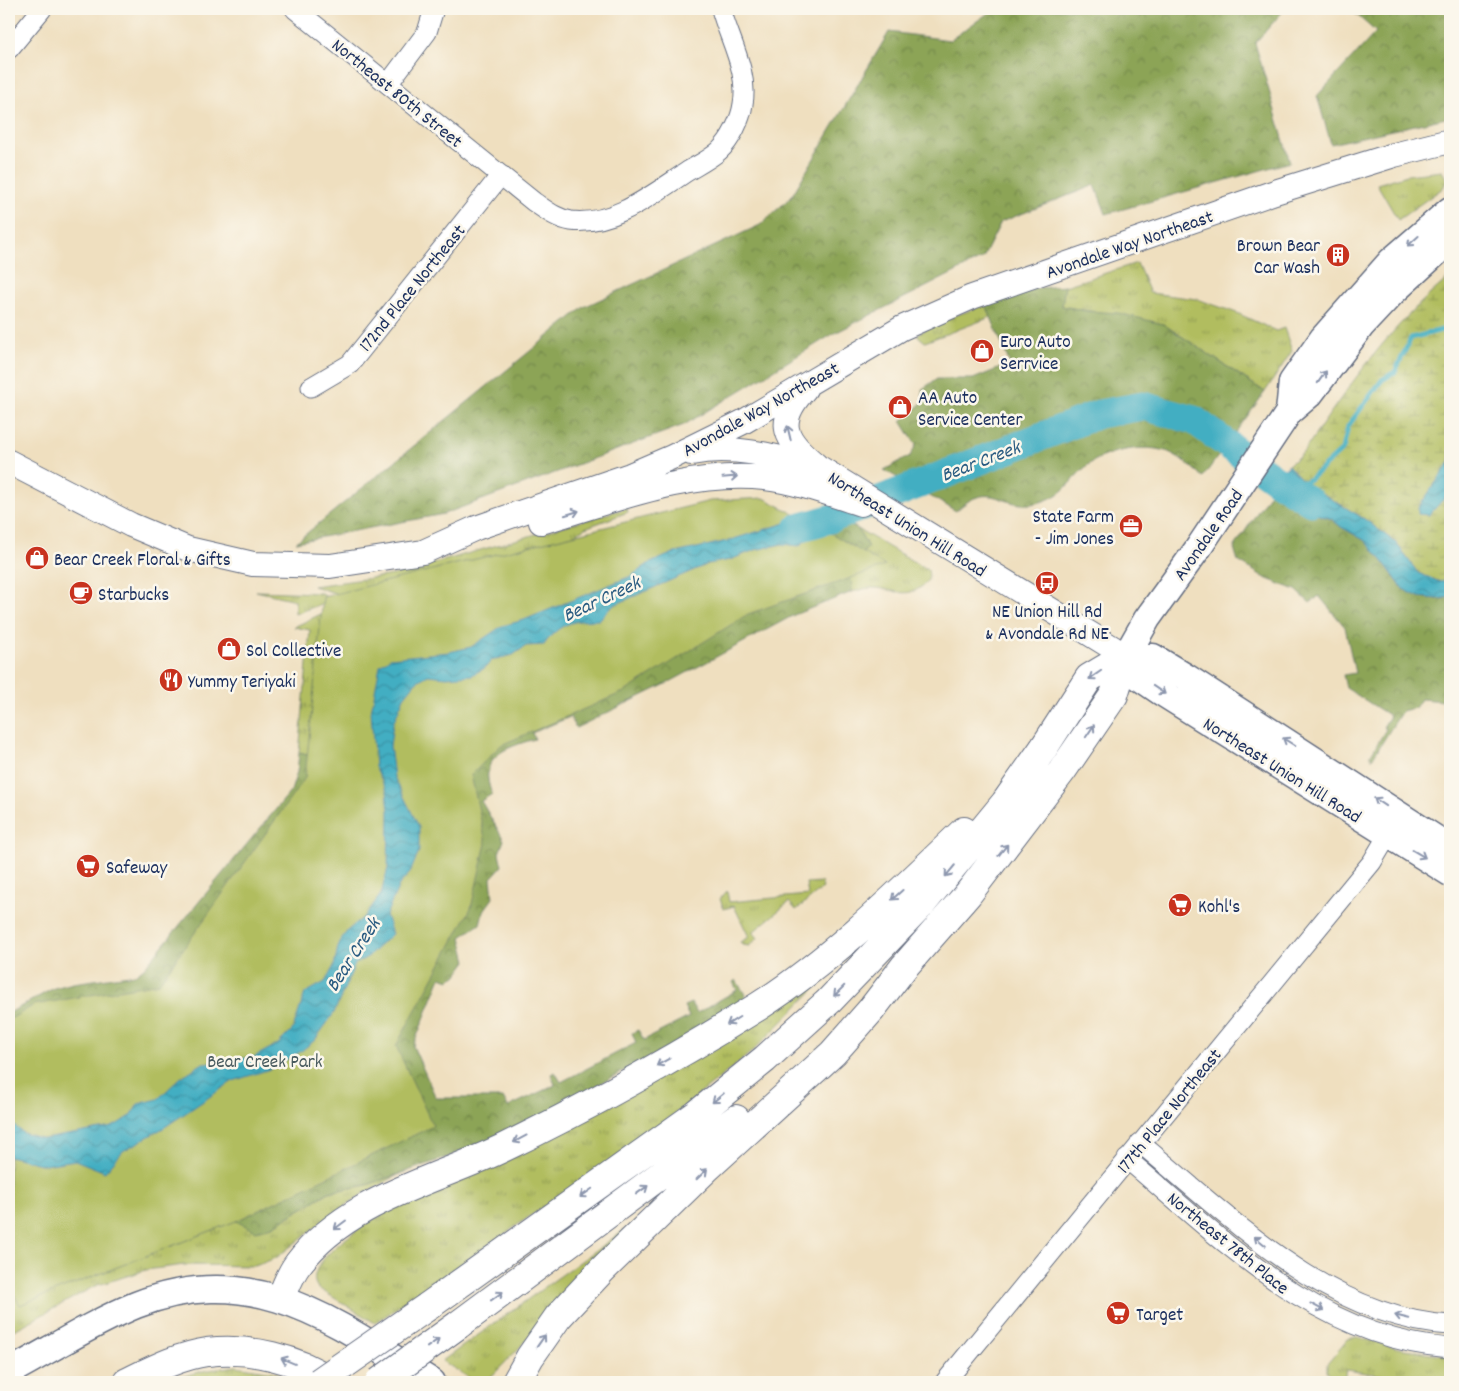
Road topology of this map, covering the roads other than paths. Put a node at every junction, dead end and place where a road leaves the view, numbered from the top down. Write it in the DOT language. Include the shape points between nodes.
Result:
graph roads {
  1 [pos="42,9"];
  2 [pos="295,9"];
  3 [pos="434,9"];
  4 [pos="721,9"];
  5 [pos="9,49"];
  6 [pos="388,84"];
  7 [pos="1450,141"];
  8 [pos="1450,153"];
  9 [pos="1394,155"];
  10 [pos="501,175"];
  11 [pos="1450,210"];
  12 [pos="1450,240"];
  13 [pos="813,381"];
  14 [pos="311,386"];
  15 [pos="1288,412"];
  16 [pos="672,457"];
  17 [pos="9,462"];
  18 [pos="820,468"];
  19 [pos="894,514"];
  20 [pos="424,552"];
  21 [pos="1126,656"];
  22 [pos="1043,750"];
  23 [pos="1388,835"];
  24 [pos="1450,848"];
  25 [pos="1450,873"];
  26 [pos="904,967"];
  27 [pos="1140,1143"];
  28 [pos="1128,1159"];
  29 [pos="281,1298"];
  30 [pos="1450,1325"];
  31 [pos="1450,1348"];
  32 [pos="9,1372"];
  33 [pos="127,1382"];
  34 [pos="318,1382"];
  35 [pos="332,1382"];
  36 [pos="379,1382"];
  37 [pos="432,1382"];
  38 [pos="516,1382"];
  39 [pos="945,1382"];
  1 -- 5 [label="street"];
  2 -- 6 [label="street, Northeast 80th Street"];
  3 -- 6 [label="street" via="427,32"];
  4 -- 10 [label="street, Northeast 80th Street" via="742,76 743,104 734,129 720,150 641,202 602,218 570,221 554,216"];
  6 -- 10 [label="street, Northeast 80th Street"];
  7 -- 9 [label="street, Avondale Way Northeast"];
  8 -- 9 [label="street, Avondale Way Northeast"];
  9 -- 13 [label="street, Avondale Way Northeast" via="1276,192 972,297 902,328"];
  10 -- 14 [label="street, 172nd Place Northeast" via="350,364"];
  11 -- 15 [label="main road, Avondale Road, one-way" via="1391,261 1323,338 1292,382"];
  15 -- 12 [label="main road, Avondale Road, one-way" via="1310,394 1357,331 1392,293"];
  13 -- 16 [label="street, Avondale Way Northeast" via="743,422"];
  18 -- 13 [label="street, one-way" via="791,442 787,425 791,407"];
  15 -- 21 [label="main road, Avondale Road" via="1147,619"];
  16 -- 18 [label="street, Northeast Union Hill Road" via="710,449 773,456"];
  16 -- 20 [label="street, Avondale Way Northeast" via="630,475 476,528"];
  17 -- 20 [label="street, Avondale Way Northeast" via="131,525 188,550 253,564 330,566"];
  18 -- 19 [label="street, Northeast Union Hill Road"];
  20 -- 19 [label="street, one-way" via="488,538 671,484 739,476 789,483"];
  19 -- 21 [label="street, Northeast Union Hill Road"];
  21 -- 22 [label="highway, one-way" via="1089,678"];
  21 -- 23 [label="main road, Northeast Union Hill Road, one-way" via="1139,677"];
  24 -- 21 [label="main road, Northeast Union Hill Road, one-way" via="1153,657"];
  26 -- 21 [label="highway, one-way" via="968,894 1062,771 1114,695"];
  22 -- 29 [label="highway, one-way" via="907,885 809,970 706,1038 604,1095 504,1148 382,1199 351,1217 303,1258 292,1272"];
  22 -- 34 [label="highway, one-way, bridge" via="1005,803 921,905 829,1001 765,1059 696,1115"];
  23 -- 25 [label="main road, Northeast Union Hill Road, one-way"];
  23 -- 27 [label="street, 177th Place Northeast" via="1372,862"];
  36 -- 26 [label="highway, one-way, bridge" via="716,1136 780,1083"];
  38 -- 26 [label="highway, one-way" via="558,1316 692,1183 833,1053"];
  27 -- 28 [label="street, 177th Place Northeast"];
  30 -- 27 [label="street, Northeast 78th Place, one-way" via="1392,1314 1305,1276"];
  28 -- 31 [label="street, Northeast 78th Place, one-way" via="1258,1270 1294,1295 1349,1324 1430,1347"];
  28 -- 39 [label="street, 177th Place Northeast"];
  29 -- 32 [label="main road" via="224,1289 162,1296 125,1310"];
  29 -- 37 [label="main road" via="332,1320"];
  35 -- 33 [label="highway, one-way" via="282,1358 250,1351 206,1352 175,1361"];
}
